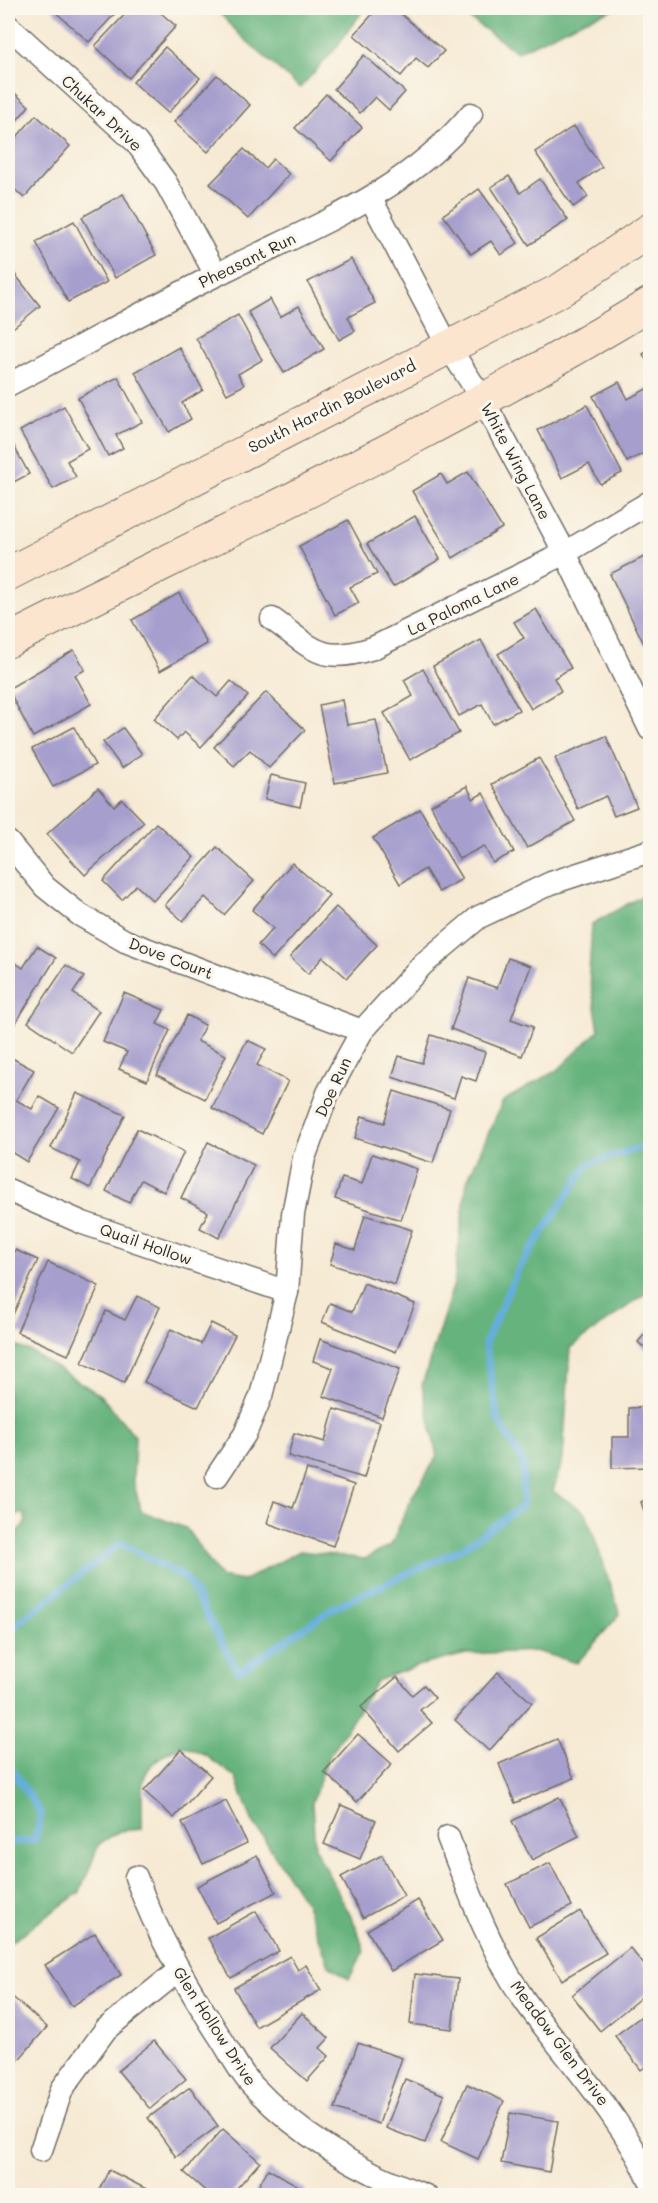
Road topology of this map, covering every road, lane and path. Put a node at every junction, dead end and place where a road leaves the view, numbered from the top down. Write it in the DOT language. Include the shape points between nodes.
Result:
graph roads {
  1 [pos="8,26"];
  2 [pos="471,114"];
  3 [pos="371,200"];
  4 [pos="651,230"];
  5 [pos="216,275"];
  6 [pos="651,304"];
  7 [pos="448,346"];
  8 [pos="8,385"];
  9 [pos="483,400"];
  10 [pos="651,502"];
  11 [pos="565,553"];
  12 [pos="8,574"];
  13 [pos="272,619"];
  14 [pos="8,641"];
  15 [pos="651,729"];
  16 [pos="8,842"];
  17 [pos="651,851"];
  18 [pos="362,1030"];
  19 [pos="8,1190"];
  20 [pos="287,1292"];
  21 [pos="217,1476"];
  22 [pos="448,1837"];
  23 [pos="136,1877"];
  24 [pos="178,1971"];
  25 [pos="41,2150"];
  26 [pos="651,2180"];
  27 [pos="426,2196"];
  1 -- 5 [label="street, Chukar Drive" via="151,159"];
  2 -- 3 [label="street, Pheasant Run" via="432,156"];
  3 -- 5 [label="street, Pheasant Run"];
  3 -- 7 [label="street, White Wing Lane"];
  4 -- 7 [label="main road, South Hardin Boulevard" via="562,289"];
  5 -- 8 [label="street, Pheasant Run"];
  6 -- 9 [label="main road"];
  7 -- 9 [label="street, White Wing Lane"];
  7 -- 12 [label="main road, South Hardin Boulevard"];
  9 -- 11 [label="street, White Wing Lane"];
  9 -- 14 [label="main road"];
  10 -- 11 [label="street, La Paloma Lane"];
  11 -- 13 [label="street, La Paloma Lane" via="350,656 318,652"];
  11 -- 15 [label="street, White Wing Lane"];
  16 -- 18 [label="street, Dove Court" via="45,887 80,915 125,941"];
  17 -- 18 [label="street, Doe Run" via="551,883 479,917 422,965"];
  18 -- 20 [label="street, Doe Run" via="328,1093 304,1158 293,1214"];
  19 -- 20 [label="street, Quail Hollow" via="83,1223"];
  20 -- 21 [label="street, Doe Run" via="261,1396 244,1434"];
  22 -- 26 [label="street, Meadow Glen Drive" via="502,1963 525,2001 609,2108"];
  23 -- 24 [label="street, Glen Hollow Drive"];
  24 -- 25 [label="street" via="106,2029 62,2089"];
  24 -- 27 [label="street, Glen Hollow Drive" via="258,2091 320,2144 392,2183"];
}
